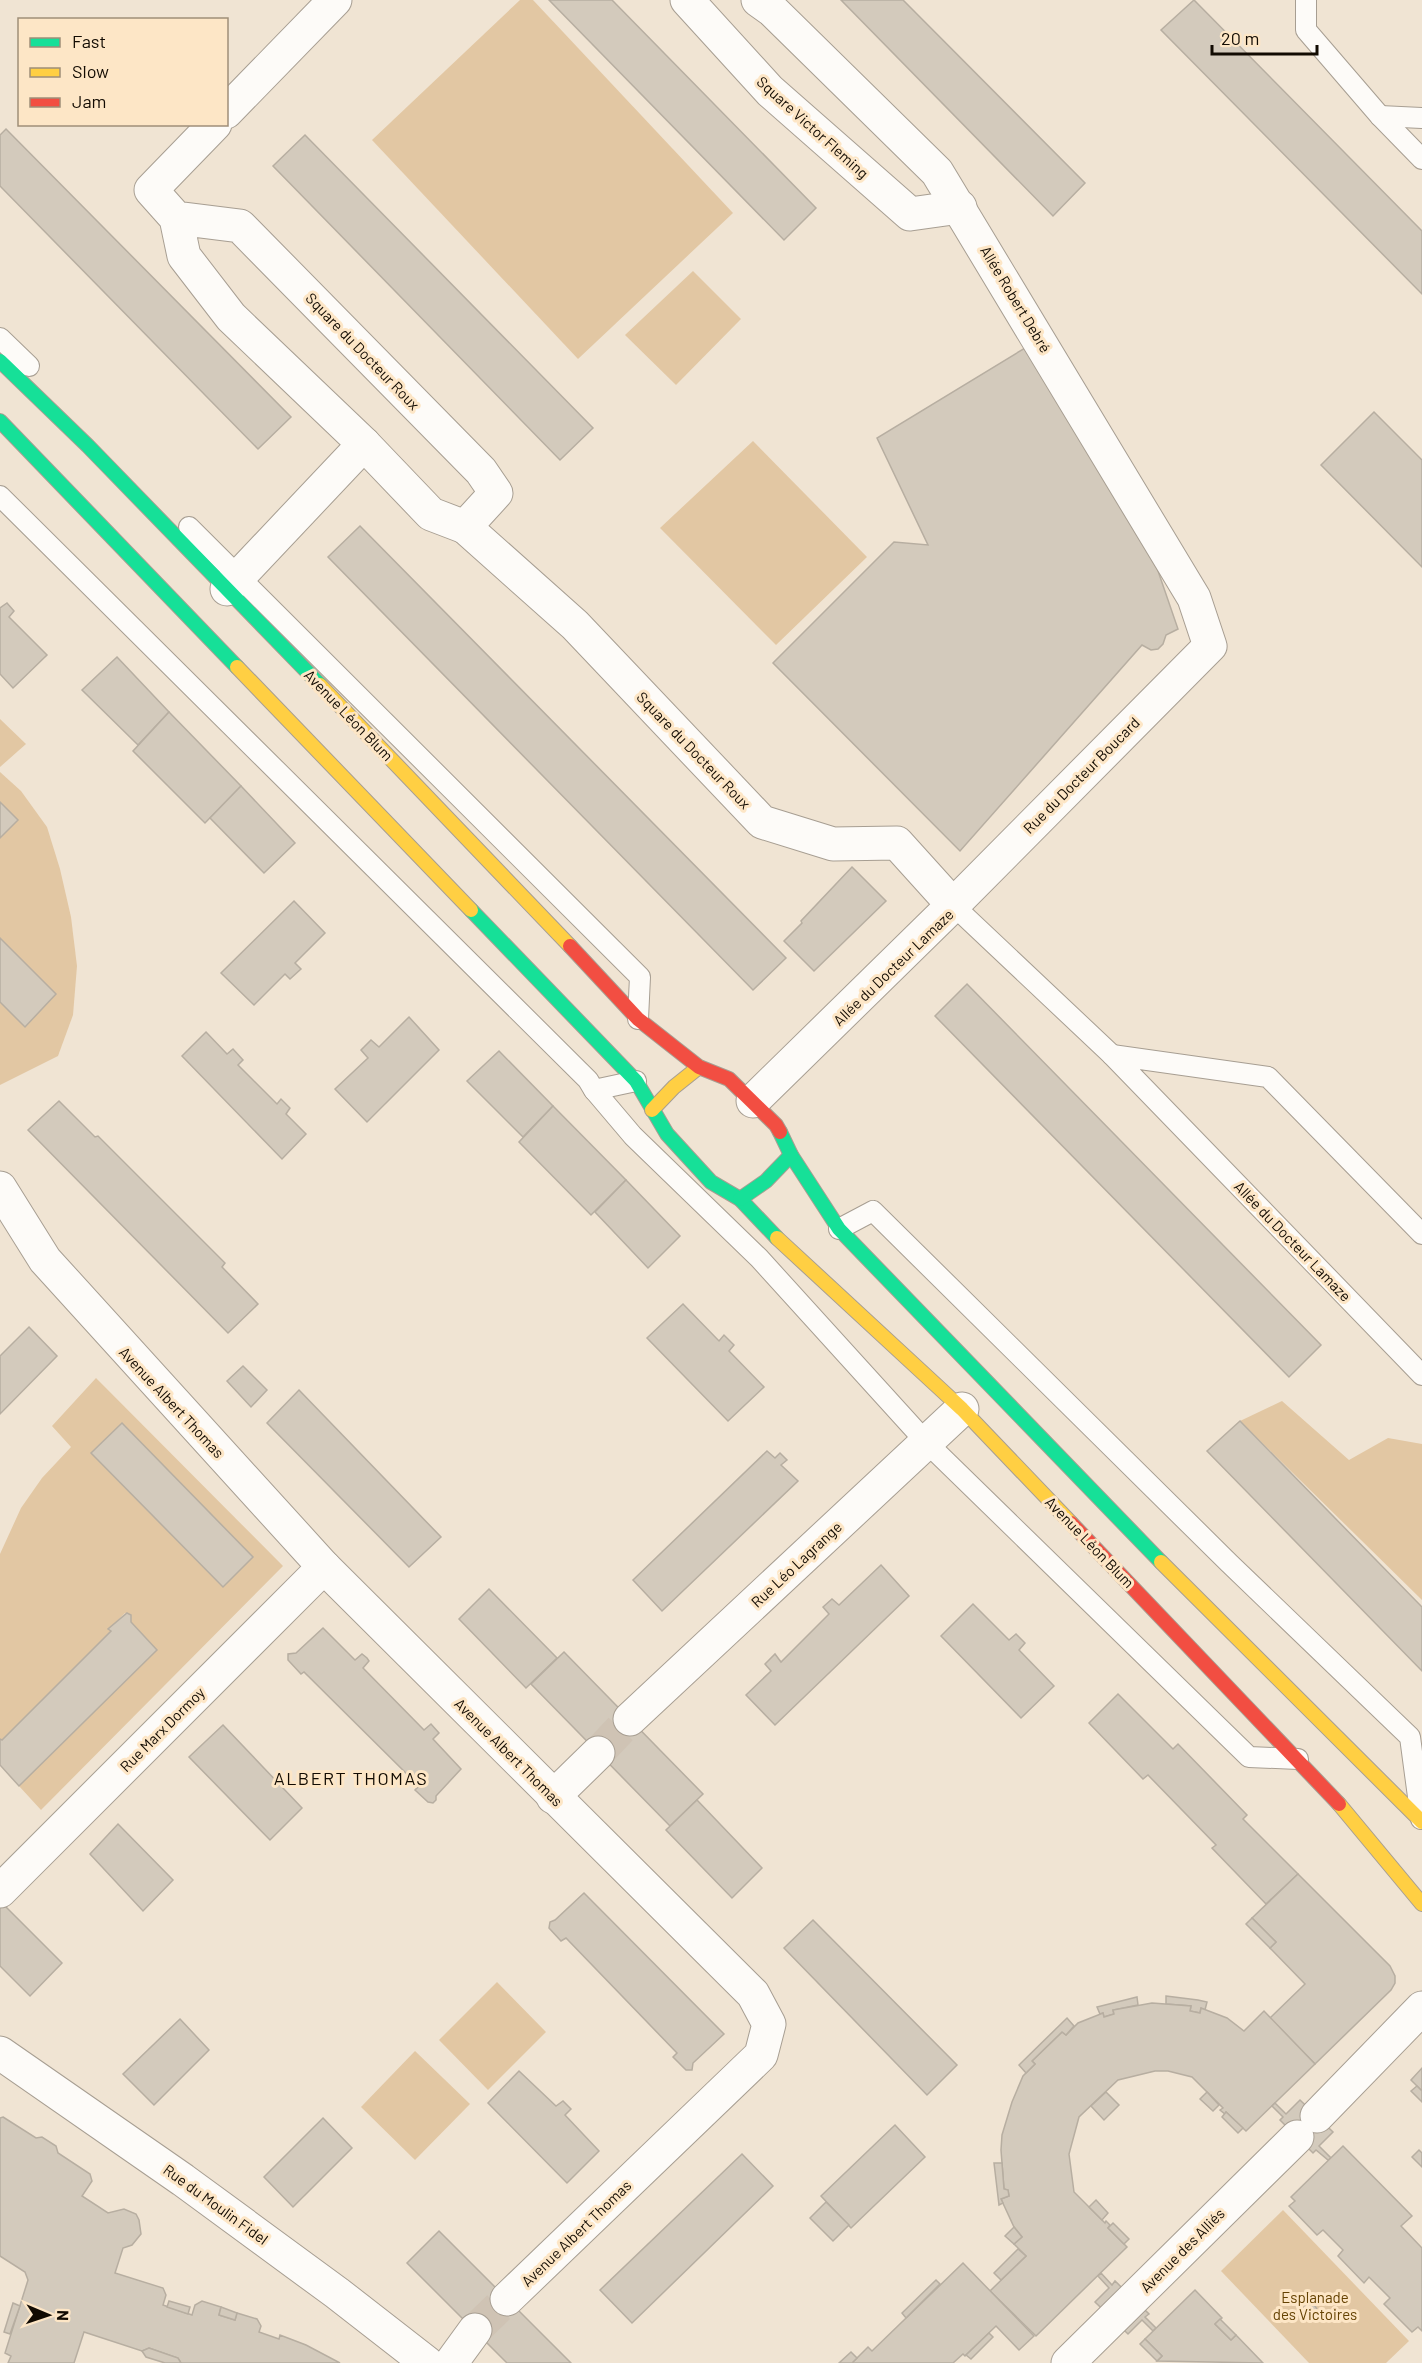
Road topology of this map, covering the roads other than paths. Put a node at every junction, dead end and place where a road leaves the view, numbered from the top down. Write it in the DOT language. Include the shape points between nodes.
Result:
graph roads {
  1 [pos="335,0"];
  2 [pos="687,0"];
  3 [pos="758,0"];
  4 [pos="1306,0"];
  5 [pos="228,110"];
  6 [pos="1380,116"];
  7 [pos="1422,118"];
  8 [pos="212,126"];
  9 [pos="1422,159"];
  10 [pos="960,207"];
  11 [pos="176,218"];
  12 [pos="0,338"];
  13 [pos="0,361"];
  14 [pos="0,422"];
  15 [pos="364,444"];
  16 [pos="0,496"];
  17 [pos="465,527"];
  18 [pos="233,582"];
  19 [pos="1210,646"];
  20 [pos="953,905"];
  21 [pos="638,1019"];
  22 [pos="1112,1055"];
  23 [pos="699,1067"];
  24 [pos="636,1082"];
  25 [pos="594,1090"];
  26 [pos="753,1101"];
  27 [pos="652,1110"];
  28 [pos="791,1155"];
  29 [pos="0,1188"];
  30 [pos="740,1199"];
  31 [pos="839,1229"];
  32 [pos="1422,1234"];
  33 [pos="1422,1375"];
  34 [pos="962,1409"];
  35 [pos="926,1442"];
  36 [pos="324,1567"];
  37 [pos="630,1719"];
  38 [pos="598,1753"];
  39 [pos="1298,1759"];
  40 [pos="554,1797"];
  41 [pos="1422,1822"];
  42 [pos="0,1891"];
  43 [pos="1422,1904"];
  44 [pos="1422,2008"];
  45 [pos="0,2053"];
  46 [pos="507,2299"];
  47 [pos="475,2330"];
  48 [pos="427,2363"];
  49 [pos="451,2363"];
  50 [pos="1068,2363"];
  1 -- 5 [label="street"];
  2 -- 10 [label="street, Square Victor Fleming" via="770,91 910,214"];
  3 -- 10 [label="street, Allée Robert Debré" via="937,172"];
  4 -- 6 [label="lane" via="1306,30"];
  6 -- 7 [label="lane"];
  6 -- 9 [label="lane"];
  8 -- 11 [label="street, Square du Docteur Roux" via="151,190"];
  10 -- 19 [label="street, Allée Robert Debré" via="1194,598"];
  11 -- 15 [label="street, Square du Docteur Roux" via="184,256 231,317"];
  11 -- 17 [label="street, Square du Docteur Roux" via="240,226 481,471 496,493"];
  12 -- 18 [label="lane"];
  13 -- 18 [label="main road, Avenue Léon Blum"];
  14 -- 24 [label="main road, Avenue Léon Blum"];
  15 -- 17 [label="street, Square du Docteur Roux" via="431,514"];
  15 -- 18 [label="street"];
  16 -- 25 [label="lane"];
  17 -- 20 [label="street, Square du Docteur Roux" via="575,625 762,822 833,844 897,843"];
  18 -- 21 [label="main road, Avenue Léon Blum"];
  18 -- 21 [label="lane" via="640,978"];
  19 -- 20 [label="street, Rue du Docteur Boucard"];
  20 -- 22 [label="lane, Allée du Docteur Lamaze"];
  20 -- 26 [label="street, Allée du Docteur Lamaze"];
  21 -- 23 [label="main road, Avenue Léon Blum"];
  22 -- 32 [label="lane" via="1268,1077"];
  22 -- 33 [label="lane, Allée du Docteur Lamaze"];
  23 -- 26 [label="main road, Avenue Léon Blum" via="729,1079"];
  23 -- 27 [label="main road"];
  24 -- 25 [label="lane"];
  24 -- 27 [label="main road, Avenue Léon Blum"];
  25 -- 35 [label="lane" via="633,1136 759,1258"];
  26 -- 28 [label="main road, Avenue Léon Blum" via="776,1125"];
  27 -- 30 [label="main road, Avenue Léon Blum" via="667,1134 711,1182"];
  28 -- 30 [label="main road" via="766,1181"];
  28 -- 31 [label="main road, Avenue Léon Blum"];
  29 -- 36 [label="street, Avenue Albert Thomas" via="45,1260"];
  30 -- 34 [label="main road, Avenue Léon Blum"];
  31 -- 41 [label="main road, Avenue Léon Blum" via="1145,1546"];
  31 -- 41 [label="lane" via="873,1211 1410,1737"];
  34 -- 35 [label="street, Rue Léo Lagrange"];
  34 -- 39 [label="main road, Avenue Léon Blum"];
  35 -- 37 [label="street, Rue Léo Lagrange"];
  35 -- 39 [label="lane" via="1249,1757"];
  36 -- 40 [label="street, Avenue Albert Thomas"];
  36 -- 42 [label="street, Rue Marx Dormoy"];
  38 -- 40 [label="street"];
  39 -- 43 [label="main road, Avenue Léon Blum"];
  40 -- 46 [label="street, Avenue Albert Thomas" via="753,1994 769,2025 761,2055"];
  44 -- 50 [label="street, Avenue des Alliés"];
  45 -- 48 [label="street, Rue du Moulin Fidel" via="183,2180"];
  47 -- 49 [label="street"];
}
